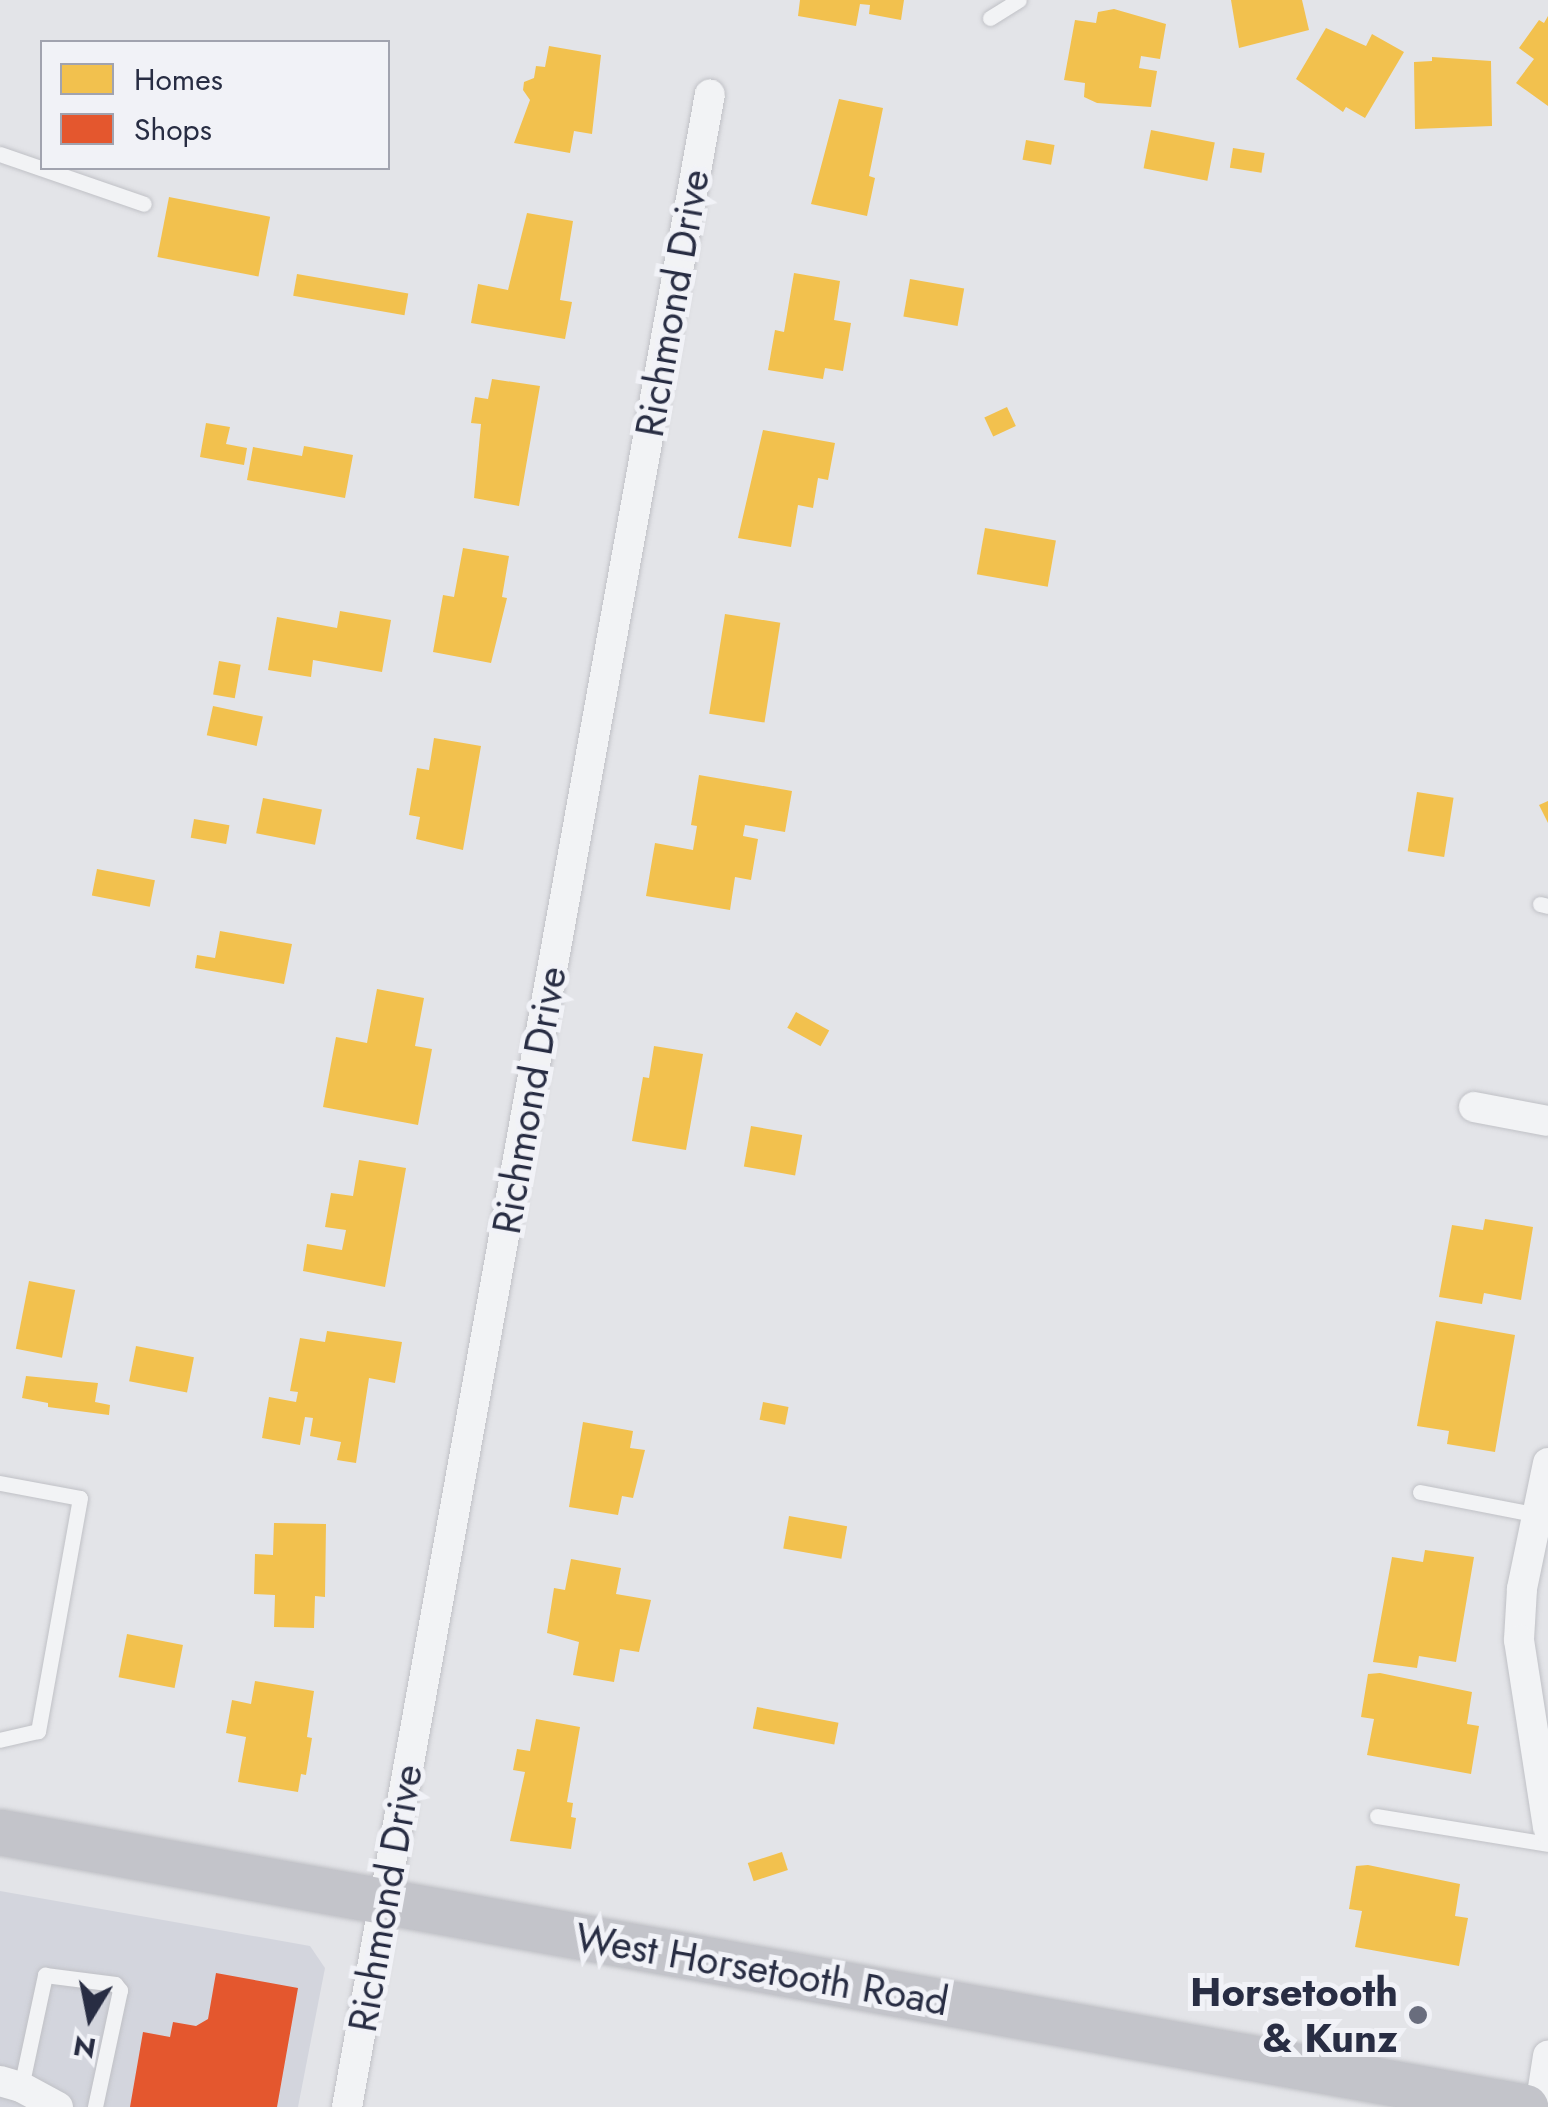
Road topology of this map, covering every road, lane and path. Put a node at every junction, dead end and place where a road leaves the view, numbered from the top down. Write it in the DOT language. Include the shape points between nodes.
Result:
graph roads {
  1 [pos="1019,0"];
  2 [pos="990,18"];
  3 [pos="710,94"];
  4 [pos="0,154"];
  5 [pos="40,168"];
  6 [pos="46,170"];
  7 [pos="144,204"];
  8 [pos="1474,1107"];
  9 [pos="1548,1121"];
  10 [pos="1548,1463"];
  11 [pos="0,1486"];
  12 [pos="1420,1492"];
  13 [pos="1543,1516"];
  14 [pos="1,1740"];
  15 [pos="0,1749"];
  16 [pos="1377,1816"];
  17 [pos="1548,1828"];
  18 [pos="0,1832"];
  19 [pos="1548,1844"];
  20 [pos="386,1902"];
  21 [pos="1548,2056"];
  22 [pos="10,2084"];
  23 [pos="58,2107"];
  24 [pos="96,2107"];
  25 [pos="346,2107"];
  26 [pos="1524,2107"];
  27 [pos="1540,2107"];
  1 -- 2 [label="lane"];
  3 -- 20 [label="street, Richmond Drive"];
  4 -- 5 [label="lane"];
  6 -- 7 [label="lane"];
  8 -- 9 [label="street"];
  10 -- 13 [label="street"];
  11 -- 14 [label="lane" via="80,1498 38,1731"];
  12 -- 13 [label="lane"];
  13 -- 17 [label="street" via="1522,1589 1519,1640"];
  14 -- 15 [label="lane"];
  16 -- 19 [label="lane"];
  18 -- 20 [label="main road, West Horsetooth Road"];
  20 -- 25 [label="street, Richmond Drive"];
  20 -- 26 [label="main road, West Horsetooth Road"];
  21 -- 27 [label="street"];
  22 -- 23 [label="street"];
  22 -- 24 [label="lane" via="46,1975 115,1984 120,1990"];
}
